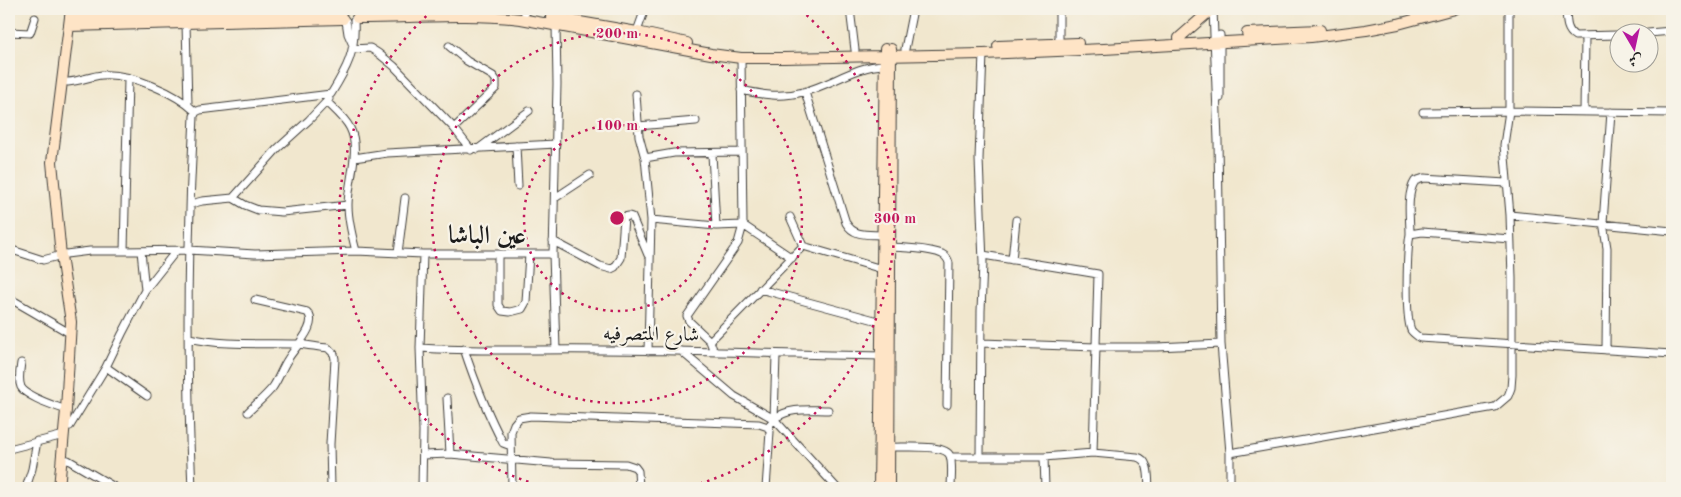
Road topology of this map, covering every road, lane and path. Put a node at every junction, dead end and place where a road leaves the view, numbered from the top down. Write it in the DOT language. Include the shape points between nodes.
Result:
graph roads {
  1 [pos="487,9"];
  2 [pos="645,9"];
  3 [pos="850,9"];
  4 [pos="912,9"];
  5 [pos="1059,9"];
  6 [pos="1212,9"];
  7 [pos="1454,9"];
  8 [pos="1509,9"];
  9 [pos="1566,9"];
  10 [pos="175,11"];
  11 [pos="527,11"];
  12 [pos="456,12"];
  13 [pos="1424,13"];
  14 [pos="348,14"];
  15 [pos="74,17"];
  16 [pos="35,18"];
  17 [pos="186,23"];
  18 [pos="556,25"];
  19 [pos="1672,31"];
  20 [pos="9,32"];
  21 [pos="1658,32"];
  22 [pos="1608,35"];
  23 [pos="635,36"];
  24 [pos="1585,37"];
  25 [pos="1179,38"];
  26 [pos="1217,38"];
  27 [pos="1059,44"];
  28 [pos="353,46"];
  29 [pos="449,46"];
  30 [pos="905,49"];
  31 [pos="854,50"];
  32 [pos="983,54"];
  33 [pos="887,55"];
  34 [pos="741,58"];
  35 [pos="128,79"];
  36 [pos="68,82"];
  37 [pos="742,90"];
  38 [pos="805,92"];
  39 [pos="331,94"];
  40 [pos="636,94"];
  41 [pos="327,102"];
  42 [pos="188,105"];
  43 [pos="529,111"];
  44 [pos="1509,111"];
  45 [pos="196,112"];
  46 [pos="1423,112"];
  47 [pos="1584,112"];
  48 [pos="1611,112"];
  49 [pos="1672,113"];
  50 [pos="696,121"];
  51 [pos="638,126"];
  52 [pos="454,128"];
  53 [pos="556,144"];
  54 [pos="516,146"];
  55 [pos="474,149"];
  56 [pos="742,152"];
  57 [pos="712,154"];
  58 [pos="354,158"];
  59 [pos="645,158"];
  60 [pos="590,175"];
  61 [pos="1506,183"];
  62 [pos="518,186"];
  63 [pos="233,198"];
  64 [pos="405,198"];
  65 [pos="555,198"];
  66 [pos="191,204"];
  67 [pos="348,204"];
  68 [pos="1510,215"];
  69 [pos="790,217"];
  70 [pos="651,220"];
  71 [pos="1016,220"];
  72 [pos="1603,223"];
  73 [pos="743,225"];
  74 [pos="716,226"];
  75 [pos="1672,230"];
  76 [pos="1410,234"];
  77 [pos="882,235"];
  78 [pos="1510,238"];
  79 [pos="553,241"];
  80 [pos="803,246"];
  81 [pos="886,247"];
  82 [pos="9,249"];
  83 [pos="189,250"];
  84 [pos="356,250"];
  85 [pos="124,251"];
  86 [pos="141,251"];
  87 [pos="176,251"];
  88 [pos="398,253"];
  89 [pos="423,254"];
  90 [pos="498,254"];
  91 [pos="529,254"];
  92 [pos="553,254"];
  93 [pos="64,255"];
  94 [pos="983,255"];
  95 [pos="649,257"];
  96 [pos="792,258"];
  97 [pos="1012,260"];
  98 [pos="882,269"];
  99 [pos="760,289"];
  100 [pos="145,290"];
  101 [pos="9,298"];
  102 [pos="256,300"];
  103 [pos="882,322"];
  104 [pos="71,332"];
  105 [pos="189,338"];
  106 [pos="710,341"];
  107 [pos="982,343"];
  108 [pos="300,344"];
  109 [pos="1222,344"];
  110 [pos="1513,345"];
  111 [pos="1096,347"];
  112 [pos="420,348"];
  113 [pos="464,350"];
  114 [pos="556,350"];
  115 [pos="1606,350"];
  116 [pos="681,351"];
  117 [pos="648,352"];
  118 [pos="714,352"];
  119 [pos="1672,354"];
  120 [pos="776,355"];
  121 [pos="882,356"];
  122 [pos="21,363"];
  123 [pos="106,367"];
  124 [pos="147,396"];
  125 [pos="447,398"];
  126 [pos="947,405"];
  127 [pos="66,410"];
  128 [pos="828,410"];
  129 [pos="248,412"];
  130 [pos="774,419"];
  131 [pos="70,426"];
  132 [pos="768,427"];
  133 [pos="64,435"];
  134 [pos="37,441"];
  135 [pos="511,446"];
  136 [pos="889,447"];
  137 [pos="9,449"];
  138 [pos="1230,453"];
  139 [pos="450,454"];
  140 [pos="1093,454"];
  141 [pos="423,455"];
  142 [pos="980,457"];
  143 [pos="1044,457"];
  144 [pos="950,458"];
  145 [pos="68,460"];
  146 [pos="512,460"];
  147 [pos="26,488"];
  148 [pos="59,488"];
  149 [pos="65,488"];
  150 [pos="116,488"];
  151 [pos="192,488"];
  152 [pos="330,488"];
  153 [pos="422,488"];
  154 [pos="512,488"];
  155 [pos="639,488"];
  156 [pos="766,488"];
  157 [pos="836,488"];
  158 [pos="879,488"];
  159 [pos="889,488"];
  160 [pos="951,488"];
  161 [pos="1045,488"];
  162 [pos="1149,488"];
  163 [pos="1230,488"];
  1 -- 11 [label="street"];
  2 -- 23 [label="street"];
  3 -- 31 [label="street"];
  4 -- 30 [label="street"];
  5 -- 27 [label="street"];
  6 -- 25 [label="street"];
  6 -- 26 [label="street"];
  7 -- 13 [label="street"];
  8 -- 44 [label="street"];
  9 -- 24 [label="street" via="1571,33"];
  10 -- 14 [label="street"];
  10 -- 15 [label="street"];
  11 -- 23 [label="street"];
  12 -- 14 [label="street"];
  12 -- 18 [label="street"];
  13 -- 26 [label="street" via="1398,24 1311,37"];
  14 -- 17 [label="street"];
  14 -- 28 [label="street" via="348,34"];
  15 -- 17 [label="street"];
  15 -- 36 [label="street"];
  15 -- 93 [label="street" via="52,162"];
  16 -- 20 [label="street" via="30,33"];
  17 -- 42 [label="street"];
  18 -- 23 [label="street"];
  18 -- 53 [label="street"];
  19 -- 21 [label="street"];
  22 -- 24 [label="street"];
  23 -- 31 [label="street" via="740,51"];
  23 -- 34 [label="street"];
  24 -- 47 [label="street"];
  25 -- 26 [label="street"];
  25 -- 27 [label="street"];
  26 -- 32 [label="street" via="1104,49"];
  26 -- 109 [label="street"];
  27 -- 30 [label="street"];
  28 -- 39 [label="street" via="349,64"];
  28 -- 52 [label="street" via="370,48 378,53"];
  29 -- 52 [label="street" via="496,80 496,88"];
  30 -- 33 [label="street"];
  31 -- 33 [label="street"];
  32 -- 33 [label="street"];
  32 -- 94 [label="street" via="979,159"];
  33 -- 34 [label="street"];
  33 -- 38 [label="street"];
  33 -- 77 [label="street"];
  33 -- 81 [label="street" via="889,179"];
  34 -- 37 [label="street"];
  35 -- 36 [label="street" via="104,75"];
  35 -- 42 [label="street" via="148,83"];
  35 -- 85 [label="street"];
  36 -- 93 [label="street" via="58,169"];
  37 -- 38 [label="street" via="770,96"];
  37 -- 56 [label="street"];
  38 -- 77 [label="street" via="846,224 856,233"];
  39 -- 41 [label="street"];
  39 -- 45 [label="street"];
  40 -- 51 [label="street"];
  41 -- 58 [label="street" via="350,128"];
  41 -- 63 [label="street" via="277,149"];
  42 -- 45 [label="street"];
  43 -- 55 [label="street"];
  44 -- 46 [label="street"];
  44 -- 47 [label="street"];
  44 -- 61 [label="street" via="1504,146"];
  45 -- 66 [label="street"];
  47 -- 48 [label="street"];
  48 -- 49 [label="street"];
  48 -- 72 [label="street"];
  50 -- 51 [label="street"];
  51 -- 59 [label="street"];
  52 -- 55 [label="street"];
  53 -- 54 [label="street"];
  53 -- 65 [label="street"];
  54 -- 55 [label="street"];
  54 -- 62 [label="street"];
  55 -- 58 [label="street" via="387,153"];
  56 -- 57 [label="street"];
  56 -- 73 [label="street"];
  57 -- 59 [label="street" via="674,153"];
  57 -- 74 [label="street"];
  58 -- 67 [label="street"];
  59 -- 70 [label="street"];
  60 -- 65 [label="street"];
  61 -- 68 [label="street"];
  61 -- 76 [label="street" via="1415,180 1410,195"];
  63 -- 66 [label="street"];
  63 -- 67 [label="street" via="258,210 282,212"];
  64 -- 88 [label="street"];
  65 -- 79 [label="street"];
  66 -- 83 [label="street"];
  67 -- 84 [label="street"];
  68 -- 72 [label="street"];
  68 -- 78 [label="street"];
  69 -- 80 [label="street"];
  70 -- 74 [label="street"];
  70 -- 95 [label="street"];
  71 -- 97 [label="street"];
  72 -- 75 [label="street"];
  72 -- 115 [label="street" via="1607,248"];
  73 -- 74 [label="street"];
  73 -- 96 [label="street"];
  73 -- 106 [label="street" via="738,243 688,316 688,321"];
  76 -- 78 [label="street"];
  76 -- 110 [label="street" via="1409,323 1414,334 1420,338"];
  77 -- 81 [label="street"];
  78 -- 110 [label="street"];
  79 -- 92 [label="street"];
  79 -- 95 [label="street" via="600,266 615,267 621,258 624,217 629,216"];
  80 -- 96 [label="street"];
  80 -- 98 [label="street"];
  81 -- 98 [label="street"];
  81 -- 126 [label="street" via="942,254 949,263"];
  81 -- 136 [label="street"];
  82 -- 93 [label="street" via="43,260"];
  83 -- 84 [label="street" via="255,254"];
  83 -- 87 [label="street"];
  83 -- 105 [label="street"];
  84 -- 88 [label="street"];
  85 -- 86 [label="street"];
  85 -- 93 [label="street"];
  86 -- 87 [label="street"];
  86 -- 100 [label="street"];
  87 -- 100 [label="street"];
  88 -- 89 [label="street"];
  89 -- 90 [label="street"];
  89 -- 112 [label="street"];
  90 -- 91 [label="street"];
  90 -- 91 [label="street" via="498,305 510,312 525,307"];
  91 -- 92 [label="street"];
  92 -- 114 [label="street"];
  93 -- 104 [label="street"];
  93 -- 131 [label="street" via="75,323"];
  94 -- 97 [label="street"];
  94 -- 107 [label="street"];
  95 -- 117 [label="street"];
  96 -- 99 [label="street"];
  97 -- 111 [label="street" via="1098,274"];
  98 -- 103 [label="street"];
  99 -- 103 [label="street"];
  99 -- 106 [label="street"];
  100 -- 123 [label="street"];
  101 -- 104 [label="street"];
  102 -- 108 [label="street" via="310,314 311,320"];
  103 -- 121 [label="street"];
  104 -- 127 [label="street"];
  105 -- 108 [label="street"];
  105 -- 151 [label="street"];
  106 -- 118 [label="street"];
  107 -- 111 [label="street"];
  107 -- 142 [label="street"];
  108 -- 129 [label="street" via="272,388"];
  108 -- 152 [label="street" via="328,348 334,354"];
  109 -- 111 [label="street"];
  109 -- 138 [label="street"];
  110 -- 115 [label="street"];
  110 -- 138 [label="street" via="1511,388 1508,396 1494,407"];
  111 -- 140 [label="street"];
  112 -- 113 [label="street, شارع المتصرفيه"];
  112 -- 141 [label="street"];
  113 -- 114 [label="street, شارع المتصرفيه"];
  113 -- 135 [label="street" via="490,418 503,443"];
  114 -- 117 [label="street, شارع المتصرفيه"];
  115 -- 119 [label="street"];
  116 -- 117 [label="street, شارع المتصرفيه"];
  116 -- 118 [label="street, شارع المتصرفيه"];
  116 -- 130 [label="street" via="734,396"];
  118 -- 120 [label="street, شارع المتصرفيه"];
  120 -- 121 [label="street, شارع المتصرفيه"];
  120 -- 130 [label="street"];
  121 -- 158 [label="street"];
  122 -- 127 [label="street" via="23,389"];
  123 -- 124 [label="street"];
  123 -- 131 [label="street"];
  125 -- 139 [label="street"];
  127 -- 133 [label="street"];
  128 -- 130 [label="street" via="790,410"];
  130 -- 132 [label="street"];
  130 -- 157 [label="street"];
  131 -- 145 [label="street"];
  132 -- 135 [label="street" via="759,424 531,416 519,418 514,424"];
  132 -- 156 [label="street"];
  133 -- 134 [label="street"];
  133 -- 148 [label="street"];
  134 -- 137 [label="street"];
  134 -- 147 [label="street"];
  135 -- 146 [label="street"];
  136 -- 144 [label="street" via="943,449"];
  136 -- 159 [label="street"];
  138 -- 163 [label="street"];
  139 -- 141 [label="street"];
  139 -- 146 [label="street"];
  140 -- 143 [label="street"];
  140 -- 162 [label="street" via="1141,458 1147,465"];
  141 -- 153 [label="street"];
  142 -- 143 [label="street"];
  142 -- 144 [label="street"];
  143 -- 161 [label="street"];
  144 -- 160 [label="street"];
  145 -- 149 [label="street"];
  145 -- 150 [label="street"];
  146 -- 154 [label="street"];
  146 -- 155 [label="street" via="629,465 638,471"];
}
